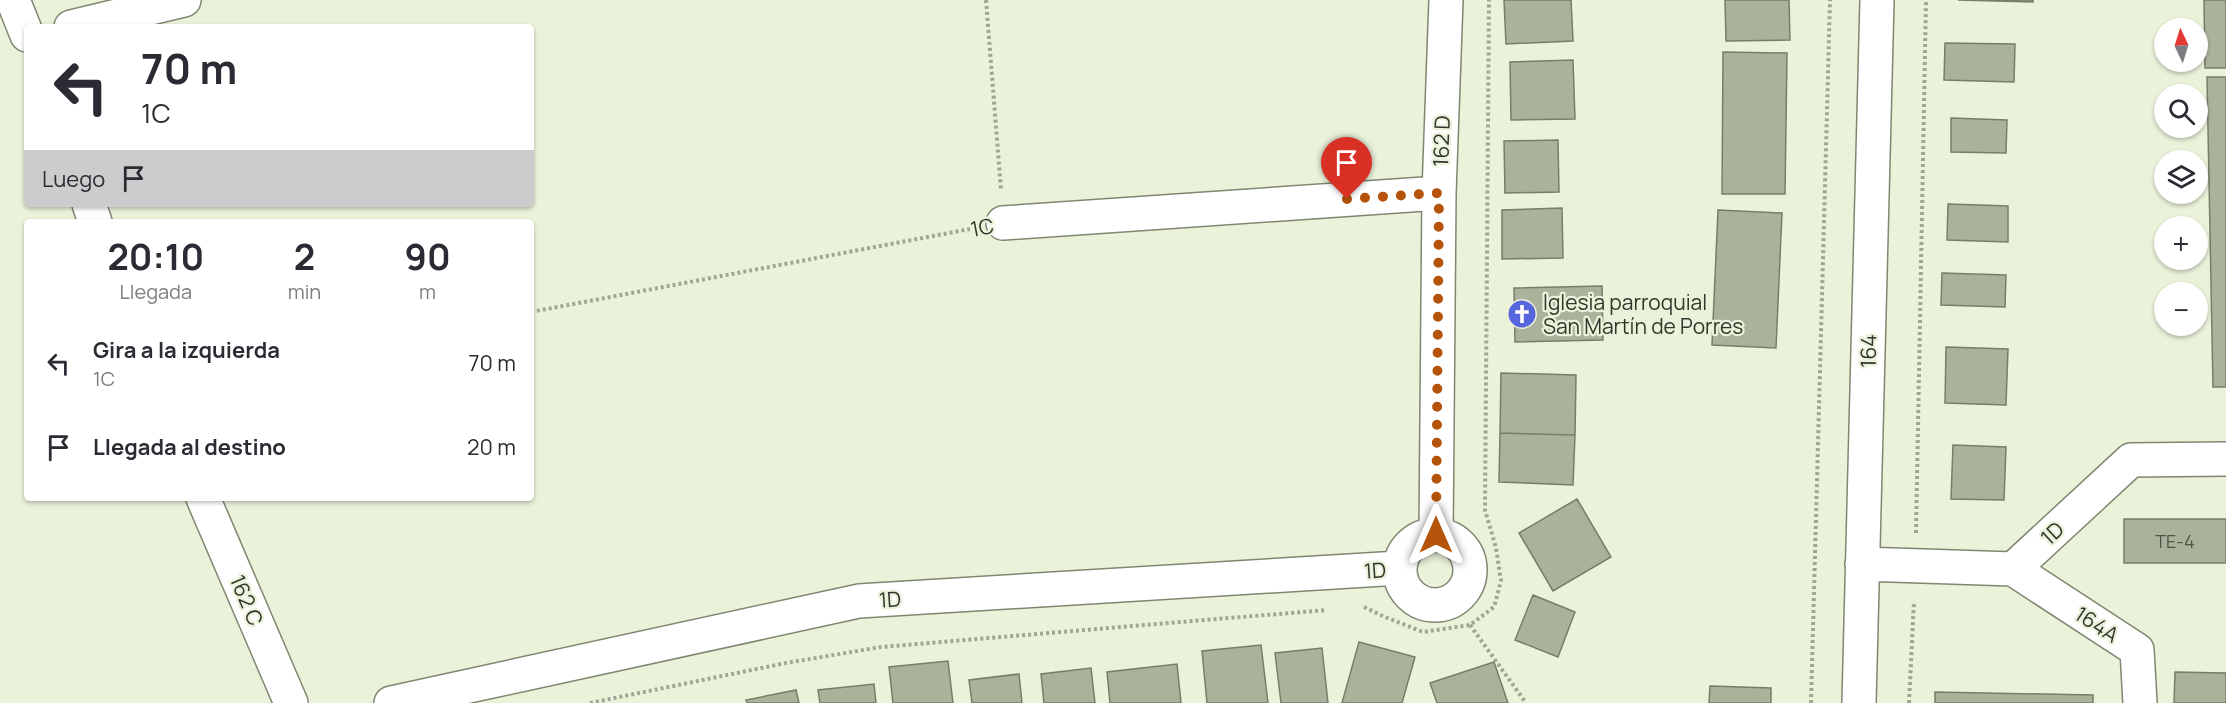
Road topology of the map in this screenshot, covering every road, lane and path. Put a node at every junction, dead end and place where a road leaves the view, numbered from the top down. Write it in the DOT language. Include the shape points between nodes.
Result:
graph roads {
  1 [pos="13,0"];
  2 [pos="184,0"];
  3 [pos="986,0"];
  4 [pos="1446,0"];
  5 [pos="1489,0"];
  6 [pos="1830,0"];
  7 [pos="1877,0"];
  8 [pos="1926,0"];
  9 [pos="84,24"];
  10 [pos="24,27"];
  11 [pos="1439,193"];
  12 [pos="1003,223"];
  13 [pos="534,311"];
  14 [pos="2226,459"];
  15 [pos="204,501"];
  16 [pos="1436,535"];
  17 [pos="1863,564"];
  18 [pos="1915,565"];
  19 [pos="1399,568"];
  20 [pos="2013,569"];
  21 [pos="1353,608"];
  22 [pos="1330,609"];
  23 [pos="1470,625"];
  24 [pos="291,703"];
  25 [pos="391,703"];
  26 [pos="590,703"];
  27 [pos="1526,703"];
  28 [pos="1812,703"];
  29 [pos="1860,703"];
  30 [pos="1909,703"];
  31 [pos="2140,703"];
  1 -- 10 [label="street"];
  2 -- 9 [label="street"];
  3 -- 12 [label="path"];
  4 -- 11 [label="street, 162 D"];
  5 -- 23 [label="path" via="1485,510 1501,581 1494,607"];
  6 -- 28 [label="path"];
  7 -- 17 [label="street, 164"];
  8 -- 18 [label="path"];
  11 -- 12 [label="street, 1C"];
  11 -- 16 [label="street, 162 D"];
  12 -- 13 [label="path, 1C"];
  14 -- 20 [label="street, 1D" via="2131,460"];
  15 -- 24 [label="street, 162 C"];
  16 -- 19 [label="street" via="1411,544 1402,555"];
  16 -- 19 [label="street" via="1450,538 1468,558 1471,571 1460,596 1448,604 1420,603 1401,583"];
  17 -- 18 [label="street"];
  17 -- 29 [label="street, 164"];
  18 -- 20 [label="street"];
  18 -- 30 [label="path"];
  19 -- 25 [label="street, 1D" via="859,601"];
  20 -- 31 [label="street, 164A" via="2137,650"];
  21 -- 23 [label="path" via="1365,607 1423,632"];
  22 -- 26 [label="path" via="881,647"];
  23 -- 27 [label="path"];
}
